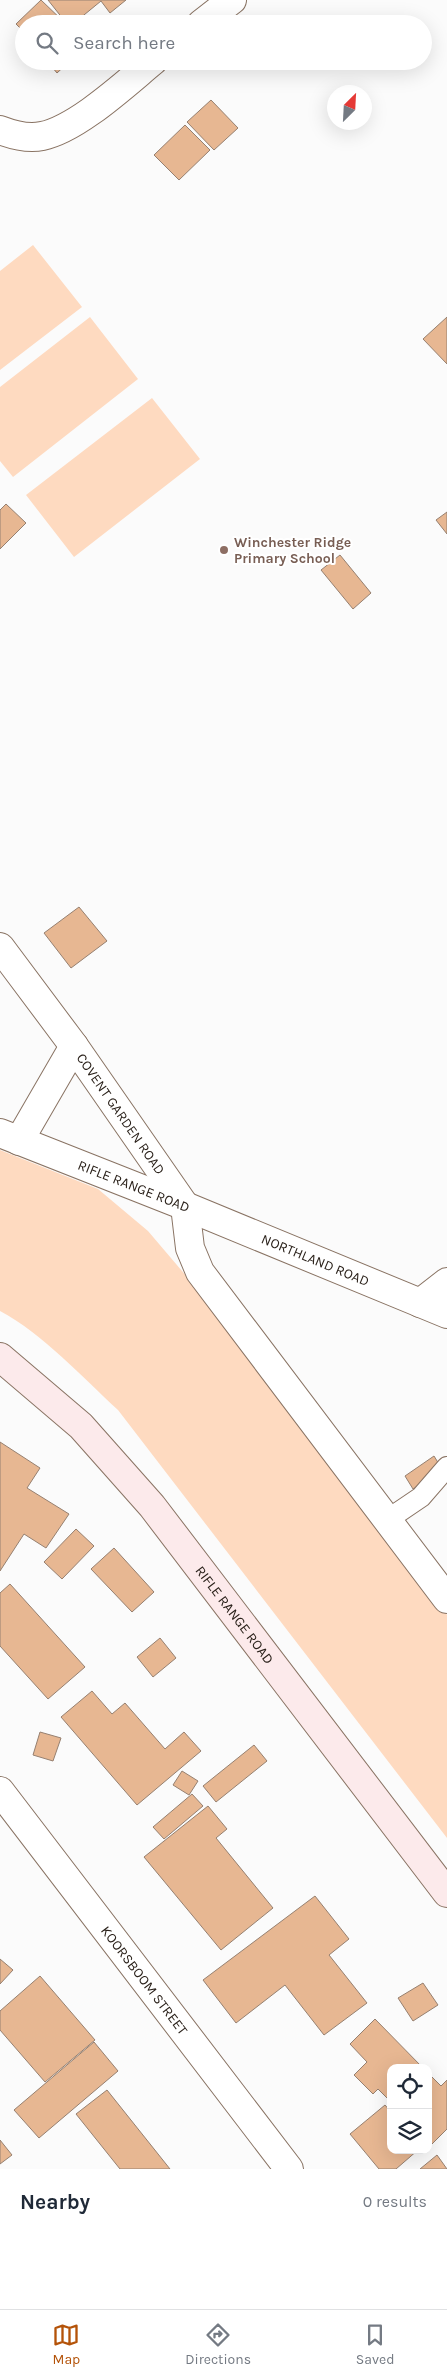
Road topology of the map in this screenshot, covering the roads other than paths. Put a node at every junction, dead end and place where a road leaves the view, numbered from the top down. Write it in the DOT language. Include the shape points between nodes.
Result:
graph roads {
  1 [pos="232,0"];
  2 [pos="213,15"];
  3 [pos="142,70"];
  4 [pos="0,130"];
  5 [pos="0,947"];
  6 [pos="74,1046"];
  7 [pos="10,1137"];
  8 [pos="185,1206"];
  9 [pos="447,1282"];
  10 [pos="420,1303"];
  11 [pos="447,1314"];
  12 [pos="0,1357"];
  13 [pos="447,1467"];
  14 [pos="387,1520"];
  15 [pos="447,1599"];
  16 [pos="0,1790"];
  17 [pos="447,1892"];
  18 [pos="289,2169"];
  1 -- 2 [label="street"];
  3 -- 4 [label="street" via="91,110 57,131 28,136"];
  5 -- 6 [label="street, COVENT GARDEN ROAD"];
  6 -- 7 [label="street, COVENT GARDEN ROAD"];
  6 -- 8 [label="street, COVENT GARDEN ROAD"];
  7 -- 8 [label="street, RIFLE RANGE ROAD"];
  8 -- 10 [label="street, NORTHLAND ROAD"];
  8 -- 14 [label="street, RIFLE RANGE ROAD" via="190,1248 200,1272"];
  9 -- 10 [label="street"];
  10 -- 11 [label="street, NORTHLAND ROAD"];
  12 -- 17 [label="main road, RIFLE RANGE ROAD" via="81,1426 152,1506"];
  13 -- 14 [label="lane" via="421,1497"];
  14 -- 15 [label="street, RIFLE RANGE ROAD"];
  16 -- 18 [label="street, KOORSBOOM STREET"];
}
